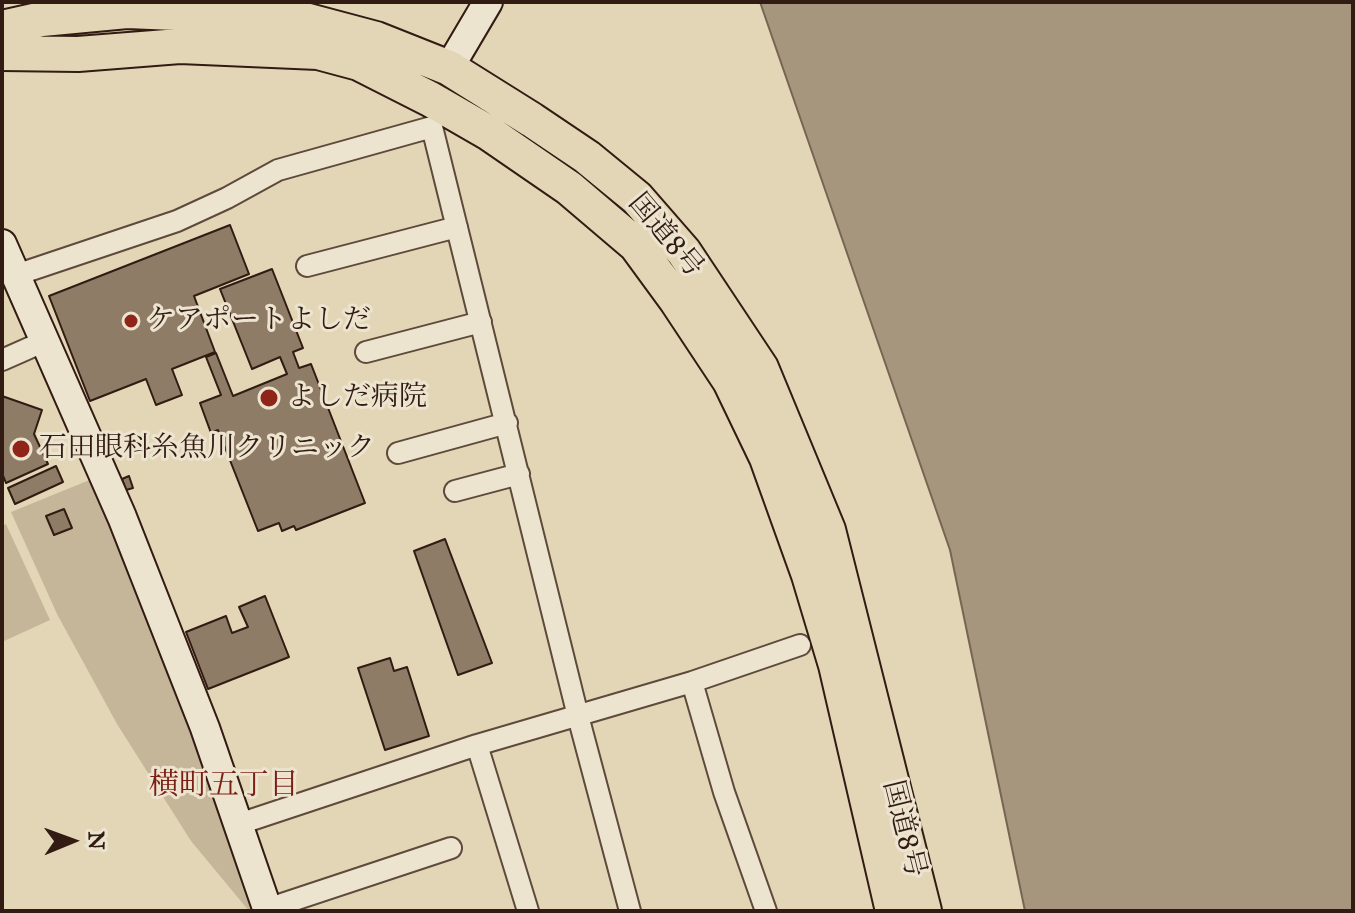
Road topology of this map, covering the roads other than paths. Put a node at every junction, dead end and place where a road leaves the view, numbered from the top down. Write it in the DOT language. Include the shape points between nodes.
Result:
graph roads {
  1 [pos="488,2"];
  2 [pos="2,28"];
  3 [pos="2,53"];
  4 [pos="449,68"];
  5 [pos="457,227"];
  6 [pos="2,244"];
  7 [pos="307,266"];
  8 [pos="16,275"];
  9 [pos="481,322"];
  10 [pos="45,341"];
  11 [pos="366,352"];
  12 [pos="2,360"];
  13 [pos="507,423"];
  14 [pos="398,453"];
  15 [pos="519,474"];
  16 [pos="455,491"];
  17 [pos="800,645"];
  18 [pos="692,682"];
  19 [pos="578,716"];
  20 [pos="477,745"];
  21 [pos="239,824"];
  22 [pos="451,848"];
  23 [pos="268,910"];
  24 [pos="528,911"];
  25 [pos="630,911"];
  26 [pos="766,911"];
  27 [pos="893,911"];
  28 [pos="924,911"];
  1 -- 4 [label="street"];
  2 -- 4 [label="highway, 国道8号" via="127,11 297,18 376,39"];
  3 -- 27 [label="highway, 国道8号" via="180,46 318,52 359,63 489,133 569,188 636,245 730,381 767,458 836,665"];
  4 -- 28 [label="highway, 国道8号" via="587,157 637,198 684,252 761,368 828,530"];
  5 -- 7 [label="street"];
  5 -- 8 [label="street" via="432,127 278,170 177,221"];
  5 -- 9 [label="street"];
  6 -- 8 [label="street"];
  8 -- 10 [label="street"];
  9 -- 11 [label="street"];
  9 -- 13 [label="street"];
  10 -- 12 [label="street"];
  10 -- 21 [label="street" via="122,517"];
  13 -- 14 [label="street"];
  13 -- 15 [label="street"];
  15 -- 16 [label="street"];
  15 -- 19 [label="street"];
  17 -- 18 [label="street"];
  18 -- 19 [label="street"];
  18 -- 26 [label="street"];
  19 -- 20 [label="street"];
  19 -- 25 [label="street"];
  20 -- 21 [label="street"];
  20 -- 24 [label="street"];
  21 -- 23 [label="street"];
  22 -- 23 [label="street"];
}
